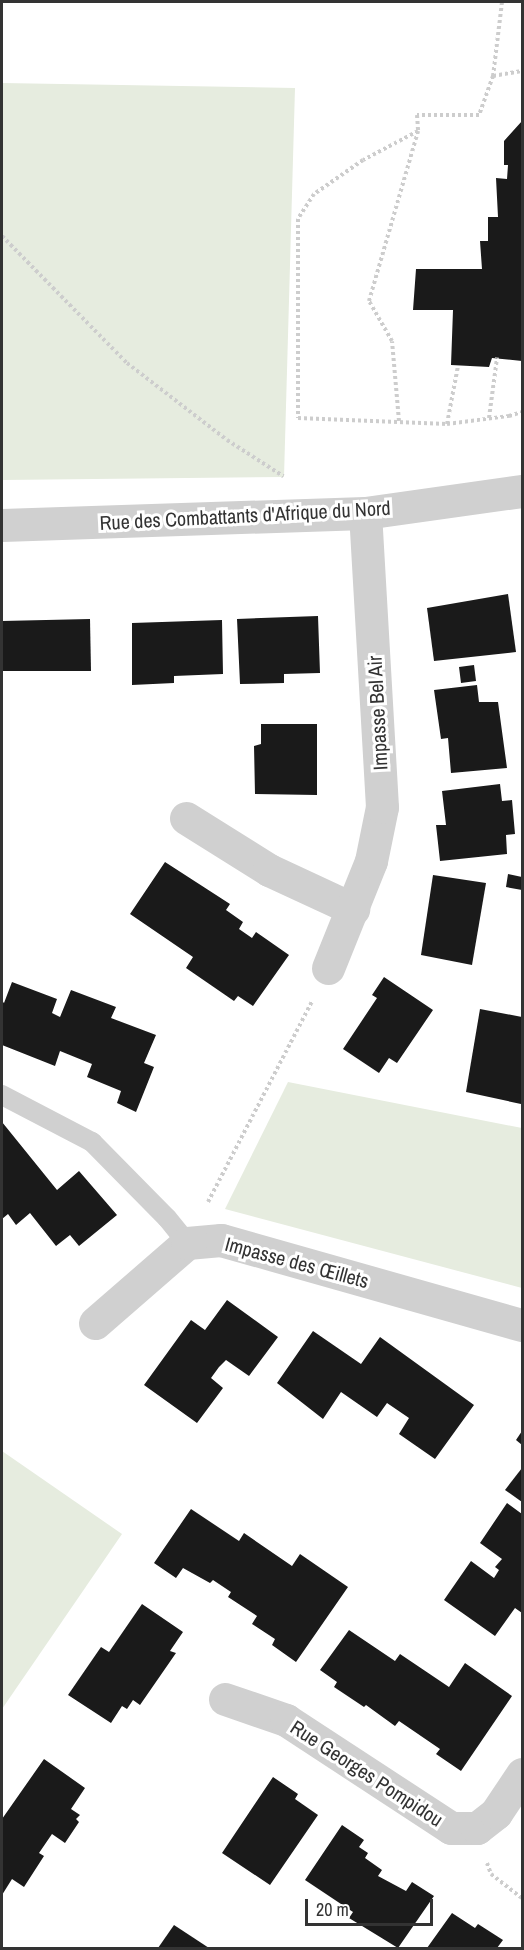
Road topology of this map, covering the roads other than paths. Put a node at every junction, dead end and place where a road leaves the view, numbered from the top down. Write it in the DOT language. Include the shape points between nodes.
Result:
graph roads {
  1 [pos="522,491"];
  2 [pos="365,513"];
  3 [pos="2,525"];
  4 [pos="186,818"];
  5 [pos="353,909"];
  6 [pos="328,968"];
  7 [pos="2,1095"];
  8 [pos="187,1243"];
  9 [pos="96,1323"];
  10 [pos="522,1325"];
  11 [pos="225,1699"];
  12 [pos="522,1774"];
  1 -- 2 [label="street, Rue des Combattants d'Afrique du Nord"];
  2 -- 3 [label="street, Rue des Combattants d'Afrique du Nord"];
  2 -- 5 [label="street, Impasse Bel Air" via="382,807 371,861"];
  4 -- 5 [label="street" via="268,870"];
  5 -- 6 [label="street, Impasse Bel Air"];
  7 -- 8 [label="lane" via="92,1142"];
  8 -- 9 [label="street"];
  8 -- 10 [label="street, Impasse des Œillets" via="221,1240"];
  11 -- 12 [label="street, Rue Georges Pompidou" via="286,1720 451,1828 477,1828 496,1813"];
}
